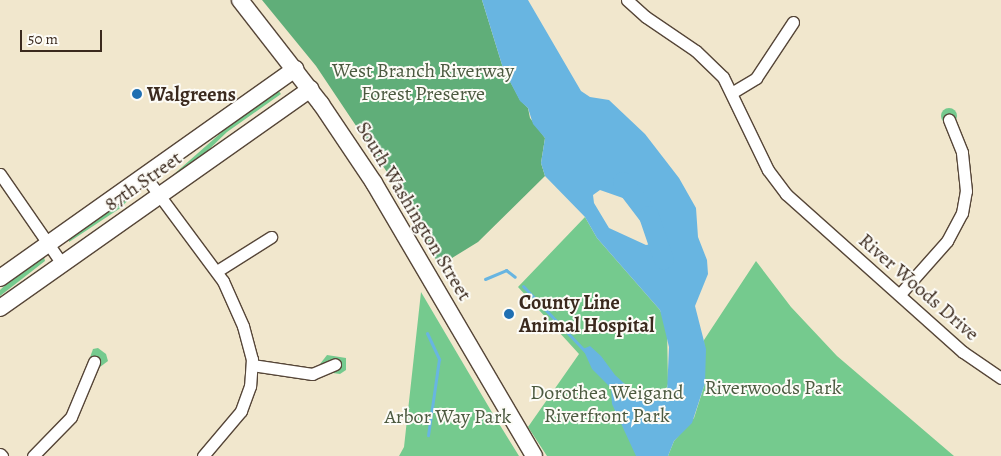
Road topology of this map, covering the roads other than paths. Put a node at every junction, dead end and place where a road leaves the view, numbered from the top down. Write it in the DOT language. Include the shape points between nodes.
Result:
graph roads {
  1 [pos="240,0"];
  2 [pos="627,0"];
  3 [pos="793,22"];
  4 [pos="295,69"];
  5 [pos="310,89"];
  6 [pos="733,92"];
  7 [pos="949,119"];
  8 [pos="0,174"];
  9 [pos="145,176"];
  10 [pos="160,195"];
  11 [pos="271,237"];
  12 [pos="48,244"];
  13 [pos="62,264"];
  14 [pos="217,271"];
  15 [pos="0,278"];
  16 [pos="900,294"];
  17 [pos="0,308"];
  18 [pos="94,362"];
  19 [pos="335,364"];
  20 [pos="252,365"];
  21 [pos="1001,378"];
  22 [pos="33,456"];
  23 [pos="203,456"];
  24 [pos="534,456"];
  1 -- 4 [label="street, South Washington Street"];
  2 -- 6 [label="street, River Woods Drive" via="710,63"];
  3 -- 6 [label="street" via="756,78"];
  4 -- 5 [label="street, South Washington Street"];
  4 -- 9 [label="street, 87th Street"];
  5 -- 10 [label="street, 87th Street"];
  5 -- 24 [label="street, South Washington Street" via="374,183"];
  6 -- 16 [label="street, River Woods Drive" via="776,182 815,221"];
  7 -- 16 [label="street" via="963,159 966,191 962,213 947,241"];
  8 -- 12 [label="street"];
  9 -- 10 [label="street"];
  9 -- 12 [label="street, 87th Street"];
  10 -- 13 [label="street, 87th Street"];
  10 -- 14 [label="street"];
  11 -- 14 [label="street"];
  12 -- 13 [label="street"];
  12 -- 15 [label="street, 87th Street"];
  13 -- 17 [label="street, 87th Street"];
  14 -- 20 [label="street" via="237,309"];
  16 -- 21 [label="street, River Woods Drive" via="963,352"];
  18 -- 22 [label="street" via="71,417"];
  19 -- 20 [label="street" via="312,374"];
  20 -- 23 [label="street" via="250,386 241,411"];
}
